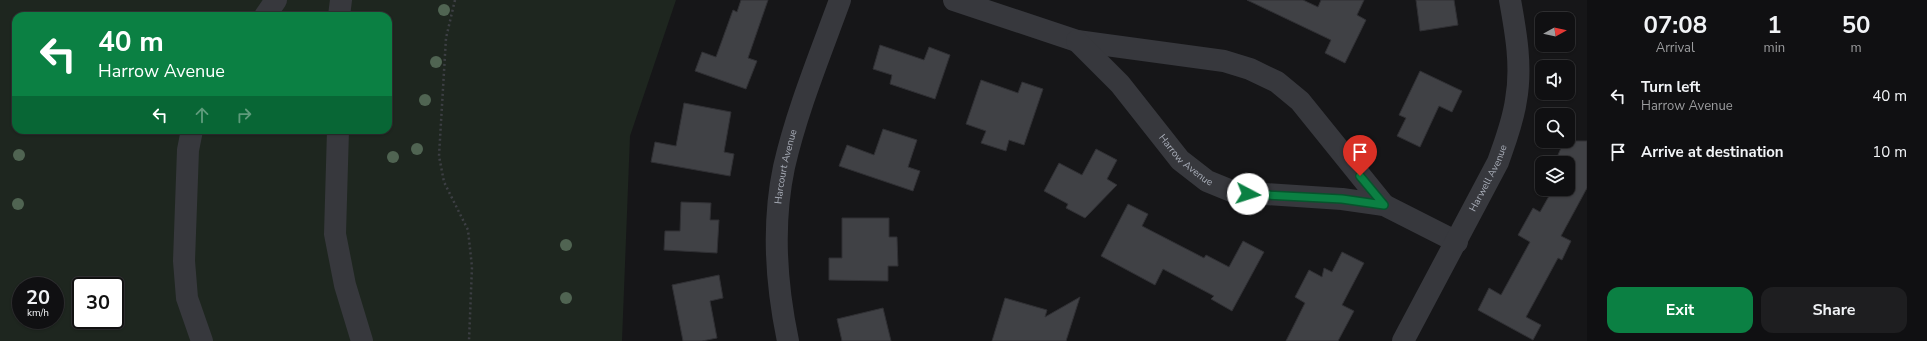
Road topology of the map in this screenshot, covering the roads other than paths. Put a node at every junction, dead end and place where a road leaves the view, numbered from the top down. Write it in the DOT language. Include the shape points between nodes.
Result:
graph roads {
  1 [pos="276,0"];
  2 [pos="341,0"];
  3 [pos="840,0"];
  4 [pos="954,0"];
  5 [pos="1510,0"];
  6 [pos="268,12"];
  7 [pos="340,12"];
  8 [pos="1077,41"];
  9 [pos="191,134"];
  10 [pos="338,134"];
  11 [pos="1384,205"];
  12 [pos="1457,242"];
  13 [pos="202,341"];
  14 [pos="362,341"];
  15 [pos="788,341"];
  16 [pos="1403,341"];
  1 -- 6 [label="street"];
  2 -- 7 [label="street"];
  3 -- 15 [label="street, Harcourt Avenue" via="798,116 784,168 778,218 777,263 781,306"];
  4 -- 8 [label="street, Harrow Avenue"];
  5 -- 12 [label="street, Harwell Avenue" via="1518,64 1517,100 1498,162"];
  8 -- 11 [label="street, Harrow Avenue" via="1224,61 1277,82 1300,101"];
  8 -- 11 [label="street, Harrow Avenue" via="1120,84 1180,160 1207,181 1234,192 1342,199"];
  9 -- 13 [label="street" via="188,150 184,261 187,298"];
  10 -- 14 [label="street" via="335,234 345,285"];
  11 -- 12 [label="street, Harrow Avenue"];
  12 -- 16 [label="street, Harwell Avenue"];
}
